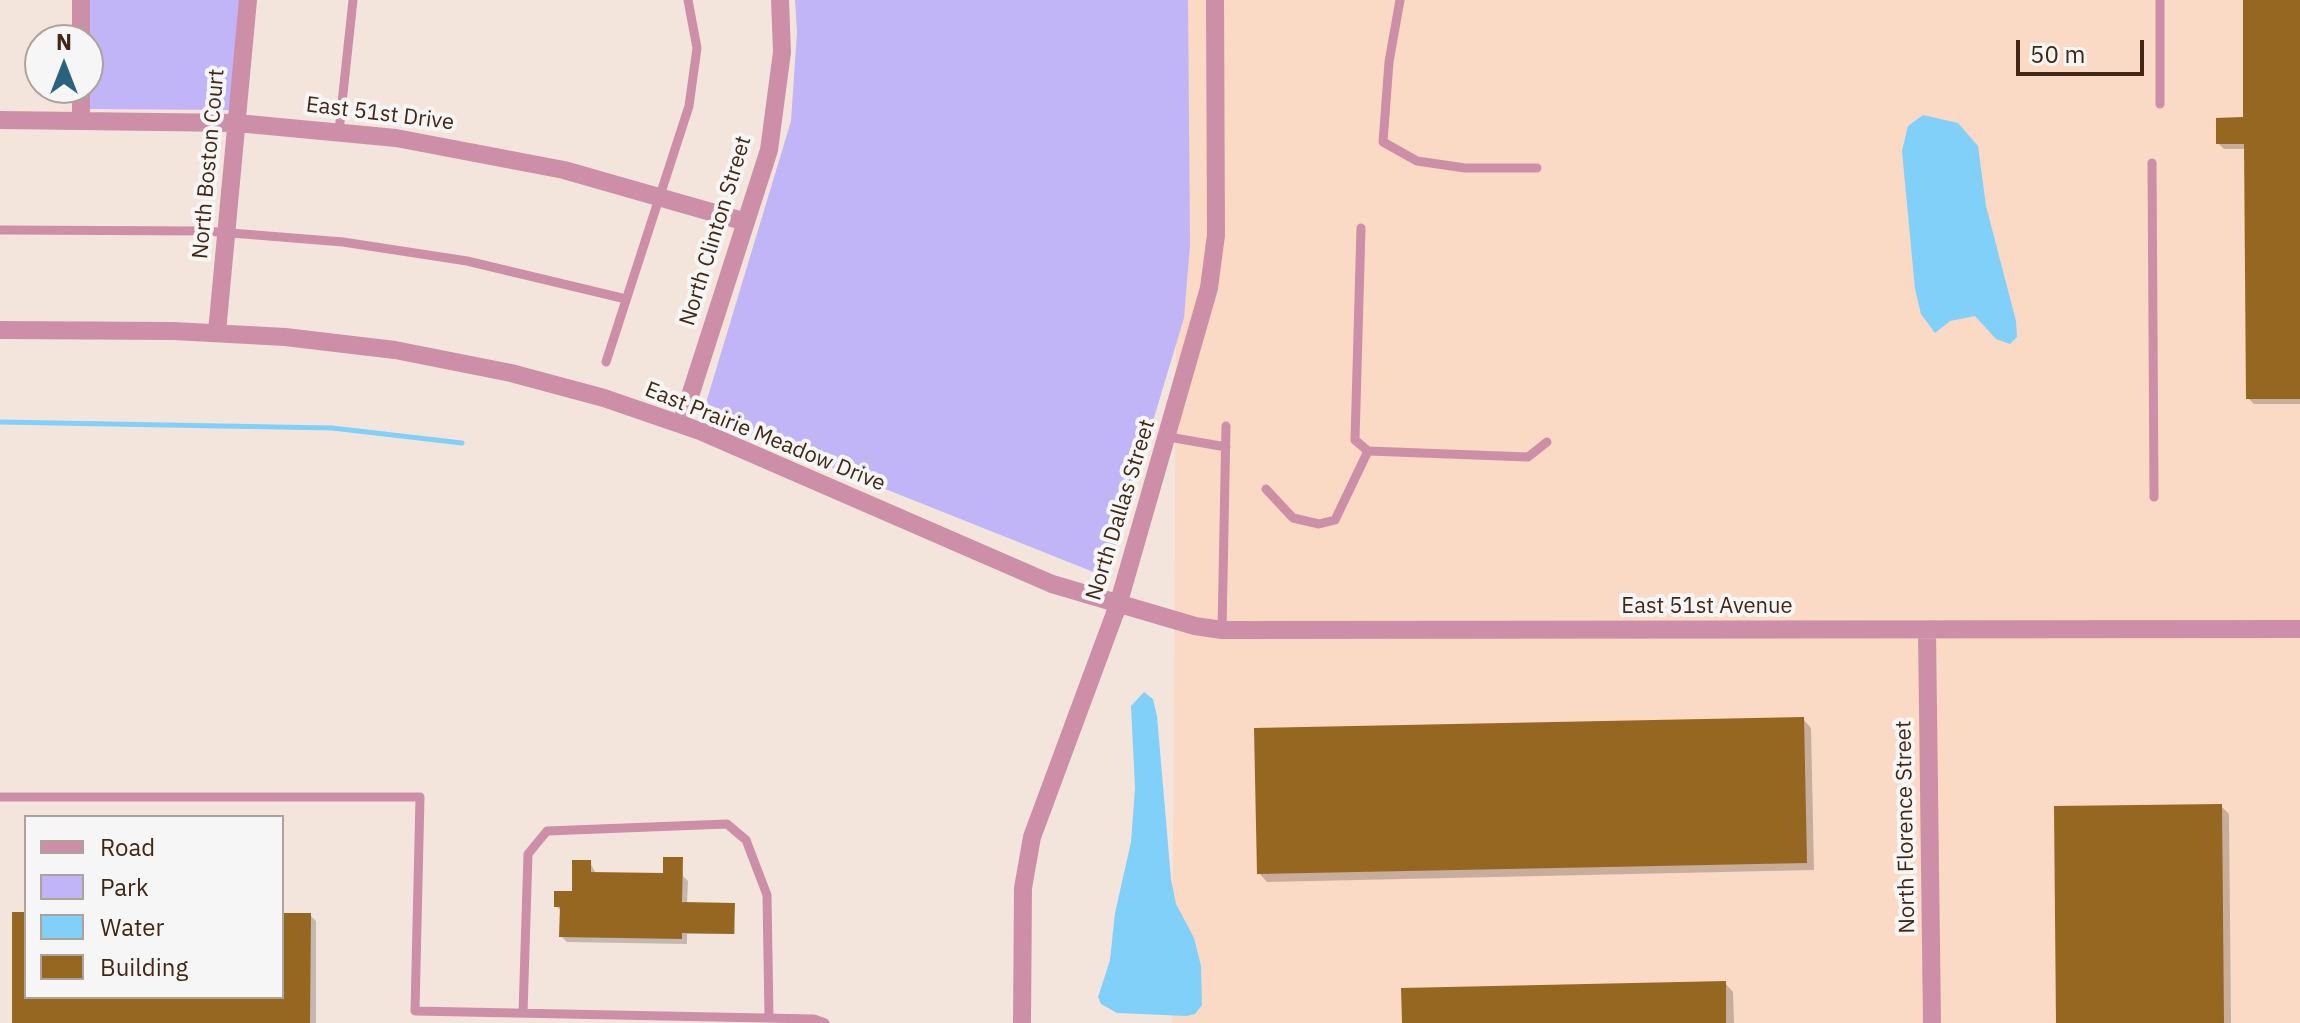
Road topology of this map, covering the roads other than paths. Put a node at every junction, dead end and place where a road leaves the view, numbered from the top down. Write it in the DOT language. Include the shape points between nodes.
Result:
graph roads {
  1 [pos="81,0"];
  2 [pos="248,0"];
  3 [pos="353,0"];
  4 [pos="688,0"];
  5 [pos="780,0"];
  6 [pos="1215,0"];
  7 [pos="1400,0"];
  8 [pos="2160,0"];
  9 [pos="81,24"];
  10 [pos="81,104"];
  11 [pos="2160,104"];
  12 [pos="0,120"];
  13 [pos="81,121"];
  14 [pos="237,123"];
  15 [pos="339,131"];
  16 [pos="2152,163"];
  17 [pos="1537,168"];
  18 [pos="659,196"];
  19 [pos="746,222"];
  20 [pos="1361,228"];
  21 [pos="0,230"];
  22 [pos="227,232"];
  23 [pos="626,299"];
  24 [pos="0,330"];
  25 [pos="217,332"];
  26 [pos="606,362"];
  27 [pos="681,424"];
  28 [pos="1226,426"];
  29 [pos="1169,437"];
  30 [pos="1547,442"];
  31 [pos="1226,447"];
  32 [pos="1368,451"];
  33 [pos="1266,489"];
  34 [pos="2154,497"];
  35 [pos="1118,605"];
  36 [pos="2300,629"];
  37 [pos="1222,630"];
  38 [pos="1927,631"];
  39 [pos="0,797"];
  40 [pos="523,1013"];
  41 [pos="769,1018"];
  42 [pos="825,1023"];
  43 [pos="1022,1023"];
  44 [pos="1932,1023"];
  1 -- 9 [label="street"];
  2 -- 14 [label="street, North Boston Court"];
  3 -- 15 [label="lane"];
  4 -- 18 [label="lane" via="697,48 694,79"];
  5 -- 19 [label="street, North Clinton Street" via="782,52 769,150"];
  6 -- 29 [label="street, North Dallas Street" via="1214,253 1206,303"];
  7 -- 17 [label="lane" via="1383,142 1417,161 1465,168"];
  8 -- 11 [label="lane"];
  10 -- 13 [label="street"];
  12 -- 13 [label="street, East 51st Drive"];
  13 -- 14 [label="street, East 51st Drive"];
  14 -- 15 [label="street, East 51st Drive"];
  14 -- 22 [label="street, North Boston Court"];
  15 -- 18 [label="street, East 51st Drive" via="539,164"];
  16 -- 34 [label="lane"];
  18 -- 19 [label="street, East 51st Drive"];
  18 -- 23 [label="lane"];
  19 -- 27 [label="street, North Clinton Street"];
  20 -- 32 [label="lane" via="1355,440"];
  21 -- 22 [label="lane"];
  22 -- 23 [label="lane" via="421,253"];
  22 -- 25 [label="street, North Boston Court"];
  23 -- 26 [label="lane"];
  24 -- 25 [label="street, East Prairie Meadow Drive"];
  25 -- 27 [label="street, East Prairie Meadow Drive" via="448,360 573,389"];
  27 -- 35 [label="street, East Prairie Meadow Drive" via="1014,569"];
  28 -- 31 [label="lane"];
  29 -- 31 [label="lane"];
  29 -- 35 [label="street, North Dallas Street"];
  30 -- 32 [label="lane" via="1528,457"];
  31 -- 37 [label="lane"];
  32 -- 33 [label="lane" via="1335,520 1319,524 1293,518"];
  35 -- 37 [label="street, East 51st Avenue"];
  35 -- 43 [label="street, North Dallas Street" via="1028,853"];
  36 -- 38 [label="street, East 51st Avenue"];
  37 -- 38 [label="street, East 51st Avenue"];
  38 -- 44 [label="street, North Florence Street"];
  39 -- 40 [label="lane" via="420,797 415,1011"];
  40 -- 41 [label="lane"];
  40 -- 41 [label="lane" via="528,854 547,831 727,824 746,840 767,895"];
  41 -- 42 [label="lane"];
}
